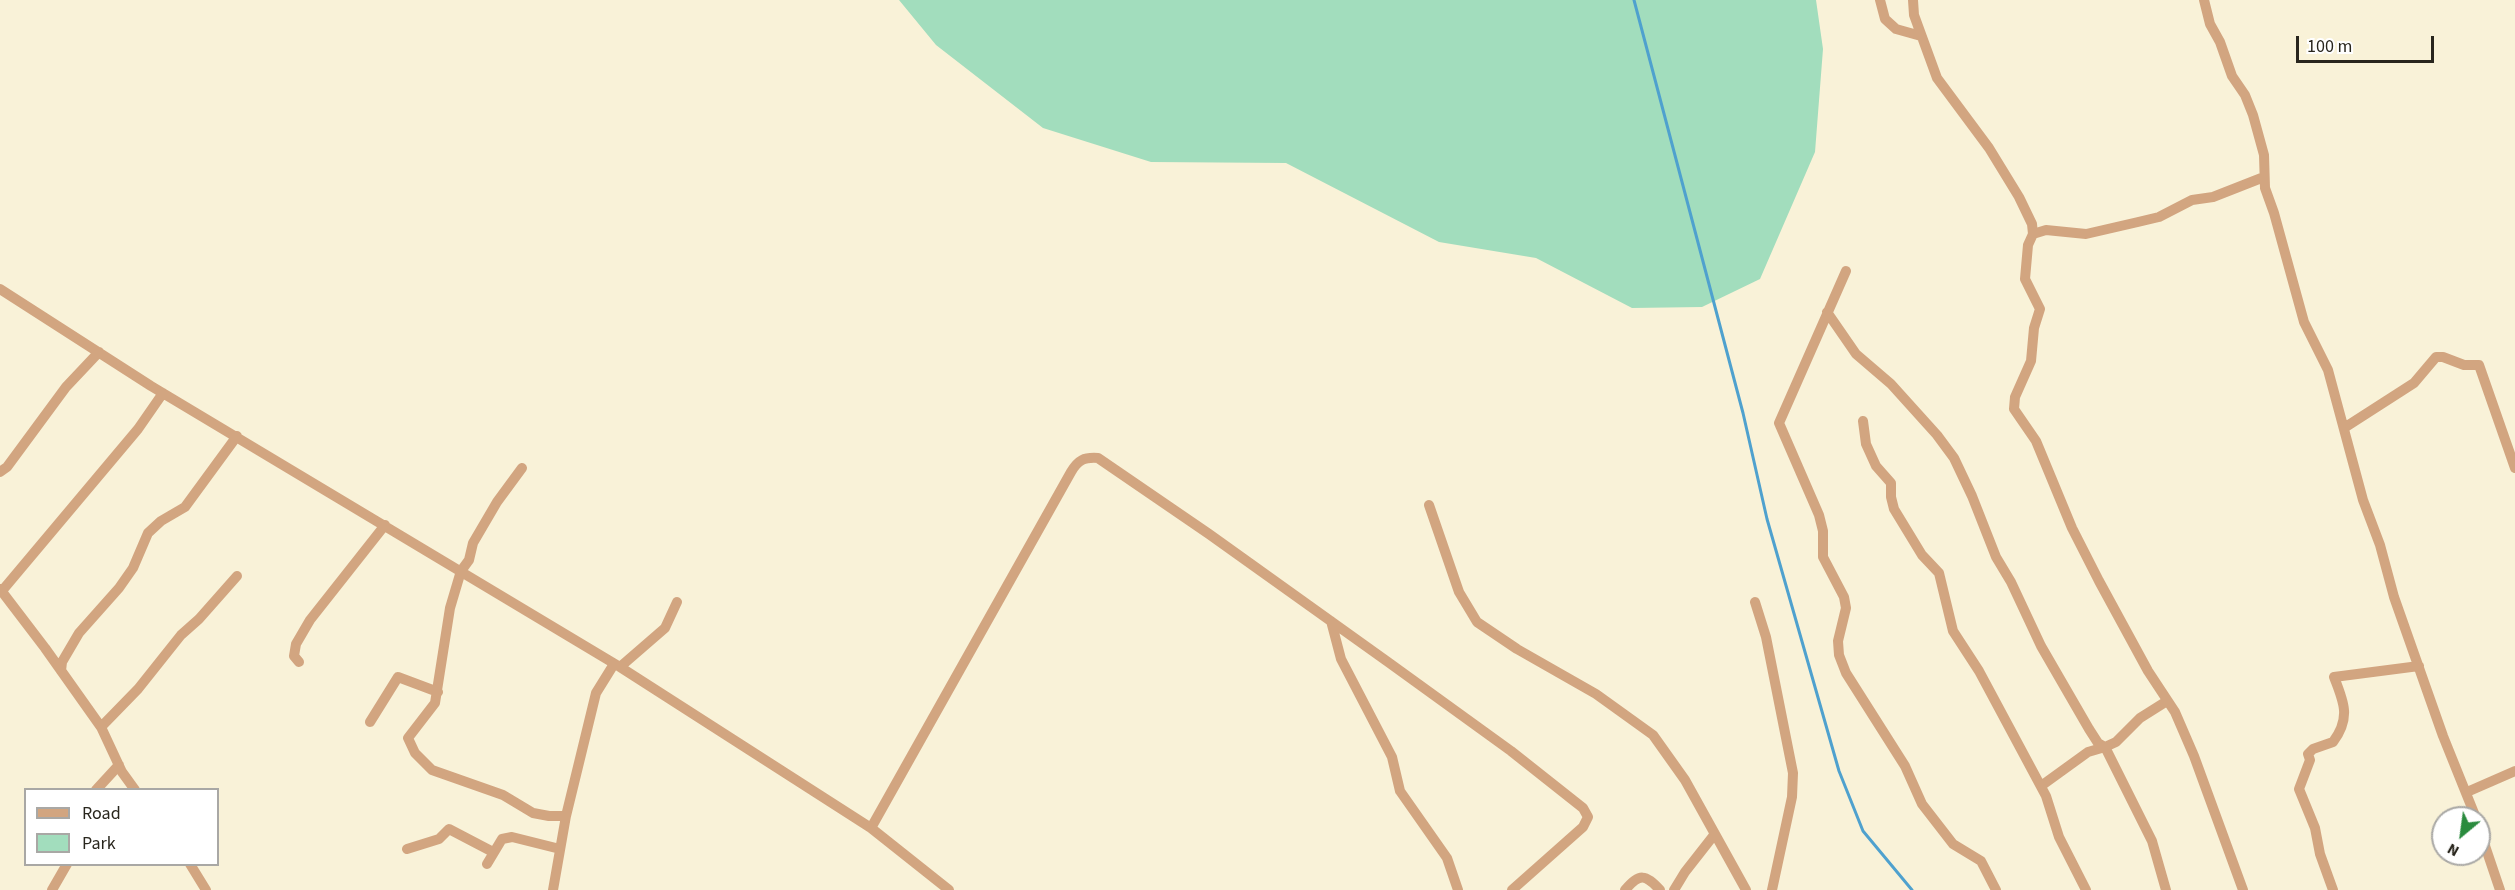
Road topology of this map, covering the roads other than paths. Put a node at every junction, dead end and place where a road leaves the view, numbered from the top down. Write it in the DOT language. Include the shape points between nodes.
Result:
graph roads {
  1 [pos="1880,0"];
  2 [pos="1913,0"];
  3 [pos="2204,0"];
  4 [pos="1921,36"];
  5 [pos="2264,177"];
  6 [pos="2033,234"];
  7 [pos="1846,272"];
  8 [pos="0,289"];
  9 [pos="1827,312"];
  10 [pos="99,352"];
  11 [pos="163,393"];
  12 [pos="1863,421"];
  13 [pos="2344,428"];
  14 [pos="237,436"];
  15 [pos="522,468"];
  16 [pos="2515,468"];
  17 [pos="0,472"];
  18 [pos="1429,504"];
  19 [pos="385,525"];
  20 [pos="461,571"];
  21 [pos="237,576"];
  22 [pos="1,590"];
  23 [pos="677,602"];
  24 [pos="1755,602"];
  25 [pos="1331,621"];
  26 [pos="298,662"];
  27 [pos="617,665"];
  28 [pos="2419,666"];
  29 [pos="61,671"];
  30 [pos="438,692"];
  31 [pos="2167,701"];
  32 [pos="370,722"];
  33 [pos="101,727"];
  34 [pos="2105,747"];
  35 [pos="119,765"];
  36 [pos="2515,771"];
  37 [pos="2041,786"];
  38 [pos="97,788"];
  39 [pos="134,788"];
  40 [pos="2467,792"];
  41 [pos="2472,806"];
  42 [pos="566,816"];
  43 [pos="870,828"];
  44 [pos="1714,835"];
  45 [pos="407,849"];
  46 [pos="560,849"];
  47 [pos="493,852"];
  48 [pos="2491,863"];
  49 [pos="487,864"];
  50 [pos="66,866"];
  51 [pos="191,866"];
  52 [pos="51,890"];
  53 [pos="206,890"];
  54 [pos="553,890"];
  55 [pos="949,890"];
  56 [pos="1458,890"];
  57 [pos="1512,890"];
  58 [pos="1625,890"];
  59 [pos="1660,890"];
  60 [pos="1674,890"];
  61 [pos="1746,890"];
  62 [pos="1772,890"];
  63 [pos="1996,890"];
  64 [pos="2086,890"];
  65 [pos="2166,890"];
  66 [pos="2243,890"];
  67 [pos="2334,890"];
  68 [pos="2500,890"];
  1 -- 4 [label="street" via="1885,19 1896,28"];
  2 -- 4 [label="street"];
  3 -- 5 [label="street" via="2232,76 2253,115 2264,155"];
  4 -- 6 [label="street" via="1937,78 1989,148 2019,197"];
  5 -- 6 [label="street" via="2148,219 2086,234 2046,230"];
  5 -- 13 [label="street" via="2304,322 2328,370"];
  6 -- 31 [label="street" via="2024,273 2040,314 2034,328 2029,369 2015,397 2014,409 2036,441 2072,528"];
  7 -- 9 [label="street"];
  8 -- 10 [label="street"];
  9 -- 34 [label="street" via="1856,354 1891,384 1954,458 1996,557 2041,646 2089,729"];
  9 -- 63 [label="street" via="1779,423 1818,515 1823,531 1823,557 1844,597 1839,655 1846,673 1905,766 1922,804 1953,844 1981,861"];
  10 -- 11 [label="street"];
  10 -- 17 [label="street" via="66,387"];
  11 -- 14 [label="street"];
  11 -- 22 [label="street" via="138,429"];
  12 -- 37 [label="street" via="1866,444 1876,466 1891,483 1894,509 1942,580 1953,631"];
  13 -- 16 [label="street" via="2414,382 2436,357 2464,365 2479,364"];
  13 -- 28 [label="street" via="2363,500"];
  14 -- 19 [label="street"];
  14 -- 29 [label="street" via="184,507 148,533 133,568 79,633"];
  15 -- 20 [label="street" via="497,502"];
  18 -- 44 [label="street" via="1459,592 1477,622 1596,694 1653,735 1672,760"];
  19 -- 20 [label="street"];
  19 -- 26 [label="street" via="310,620 296,644 294,656"];
  20 -- 27 [label="street"];
  20 -- 30 [label="street" via="445,631"];
  21 -- 33 [label="street"];
  22 -- 29 [label="street"];
  23 -- 27 [label="street" via="665,628"];
  24 -- 62 [label="street" via="1766,637 1793,773"];
  25 -- 43 [label="street" via="1098,458 1086,457 1076,463"];
  25 -- 56 [label="street" via="1341,660 1392,757 1400,791 1447,858"];
  25 -- 57 [label="street" via="1583,808 1588,817 1583,827"];
  27 -- 42 [label="street" via="596,693"];
  27 -- 43 [label="street"];
  28 -- 40 [label="street"];
  28 -- 67 [label="street" via="2334,677 2346,706 2339,733 2333,742 2308,754 2310,760 2299,789"];
  29 -- 33 [label="street"];
  30 -- 32 [label="street" via="398,677"];
  30 -- 42 [label="street" via="432,708 408,738 424,765 503,795 533,813"];
  31 -- 34 [label="street"];
  31 -- 66 [label="street" via="2194,756"];
  33 -- 35 [label="street"];
  34 -- 37 [label="street" via="2088,752"];
  34 -- 65 [label="street" via="2152,841"];
  35 -- 38 [label="street"];
  35 -- 39 [label="street"];
  36 -- 40 [label="street"];
  37 -- 64 [label="street" via="2059,837"];
  40 -- 41 [label="street"];
  42 -- 46 [label="street"];
  43 -- 55 [label="street"];
  44 -- 60 [label="street"];
  44 -- 61 [label="street"];
  45 -- 47 [label="street" via="439,839 448,829"];
  46 -- 47 [label="street" via="512,837 502,839"];
  46 -- 54 [label="street"];
  47 -- 49 [label="street"];
  48 -- 68 [label="street"];
  50 -- 52 [label="street"];
  51 -- 53 [label="street"];
  58 -- 59 [label="street" via="1640,878 1650,879"];
}
